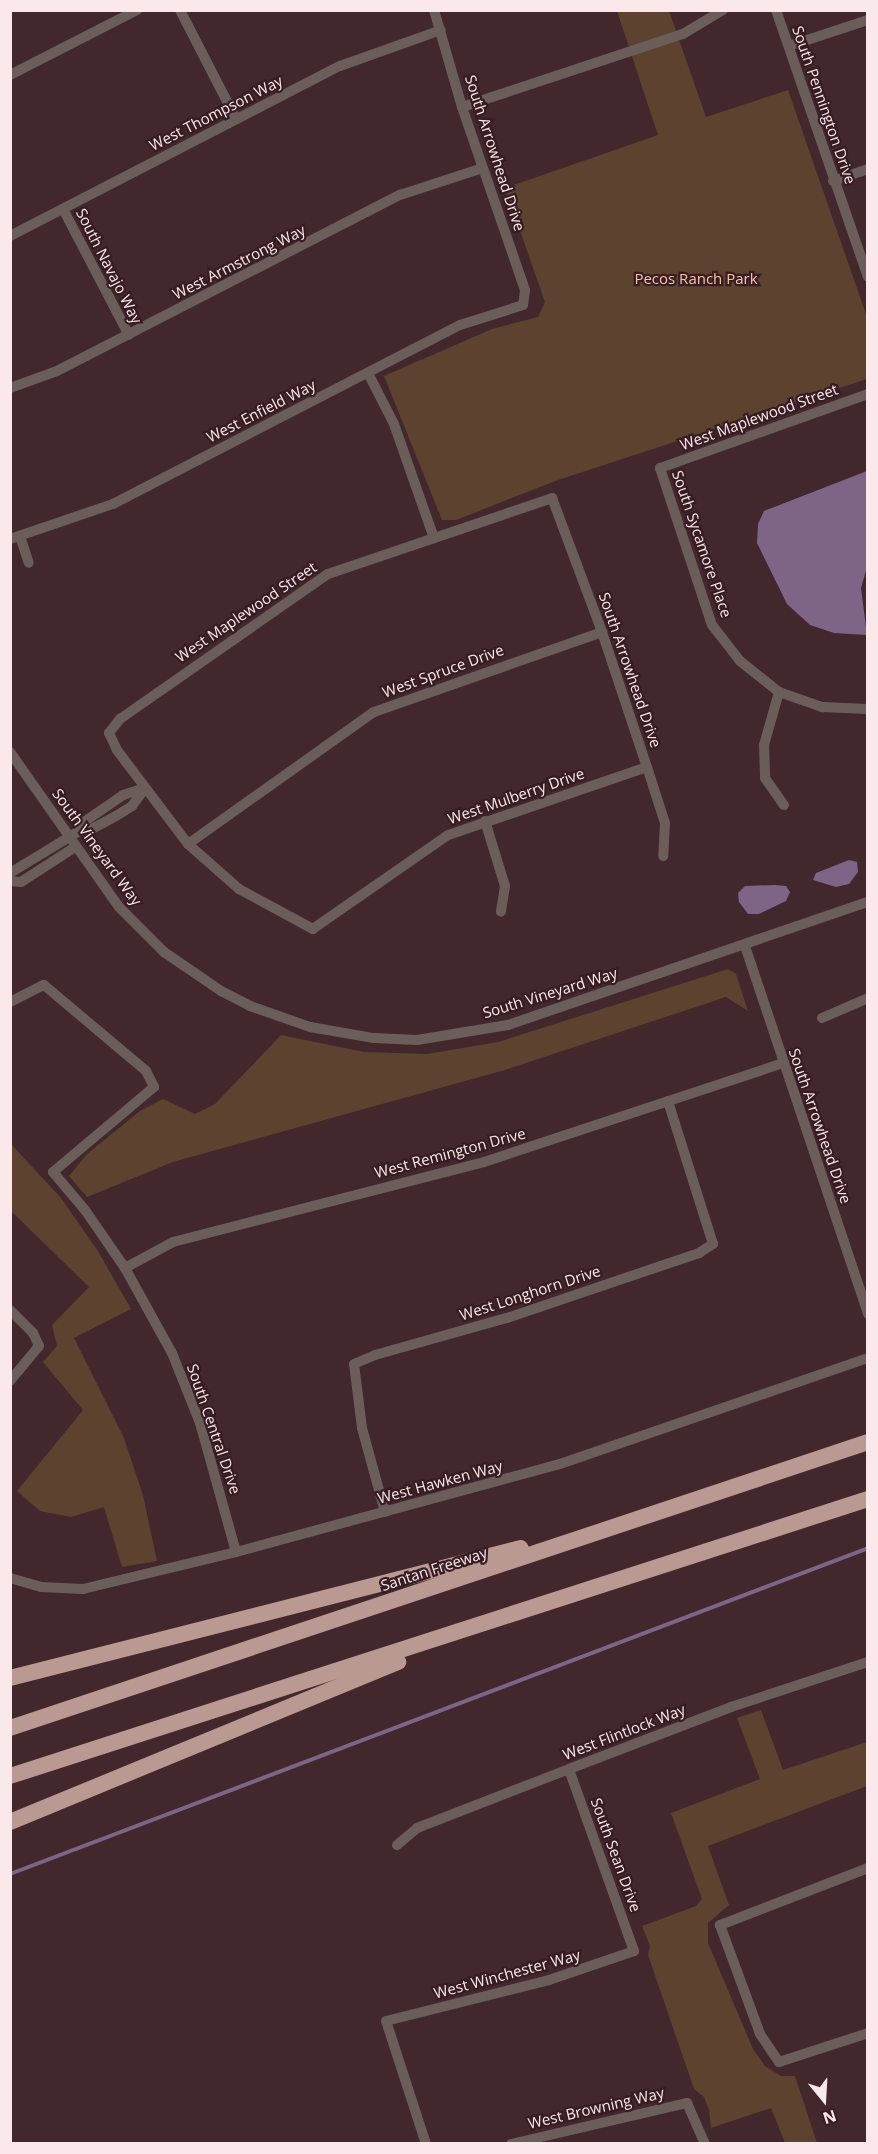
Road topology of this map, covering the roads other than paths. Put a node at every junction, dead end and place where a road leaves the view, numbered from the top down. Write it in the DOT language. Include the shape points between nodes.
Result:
graph roads {
  1 [pos="137,10"];
  2 [pos="180,10"];
  3 [pos="434,10"];
  4 [pos="723,10"];
  5 [pos="776,10"];
  6 [pos="867,20"];
  7 [pos="441,30"];
  8 [pos="789,46"];
  9 [pos="10,75"];
  10 [pos="462,107"];
  11 [pos="236,119"];
  12 [pos="483,168"];
  13 [pos="867,169"];
  14 [pos="833,180"];
  15 [pos="63,209"];
  16 [pos="10,236"];
  17 [pos="867,277"];
  18 [pos="523,305"];
  19 [pos="129,335"];
  20 [pos="368,373"];
  21 [pos="10,388"];
  22 [pos="867,394"];
  23 [pos="660,468"];
  24 [pos="552,498"];
  25 [pos="15,538"];
  26 [pos="434,538"];
  27 [pos="29,563"];
  28 [pos="602,632"];
  29 [pos="779,692"];
  30 [pos="867,709"];
  31 [pos="10,752"];
  32 [pos="647,766"];
  33 [pos="145,788"];
  34 [pos="784,805"];
  35 [pos="484,821"];
  36 [pos="68,837"];
  37 [pos="188,844"];
  38 [pos="75,847"];
  39 [pos="663,856"];
  40 [pos="10,873"];
  41 [pos="10,880"];
  42 [pos="867,902"];
  43 [pos="501,912"];
  44 [pos="745,946"];
  45 [pos="867,998"];
  46 [pos="10,1002"];
  47 [pos="822,1018"];
  48 [pos="783,1063"];
  49 [pos="668,1101"];
  50 [pos="125,1268"];
  51 [pos="10,1310"];
  52 [pos="867,1314"];
  53 [pos="867,1358"];
  54 [pos="10,1381"];
  55 [pos="867,1442"];
  56 [pos="867,1499"];
  57 [pos="675,1508"];
  58 [pos="386,1512"];
  59 [pos="236,1552"];
  60 [pos="10,1578"];
  61 [pos="532,1609"];
  62 [pos="867,1662"];
  63 [pos="10,1678"];
  64 [pos="10,1728"];
  65 [pos="569,1768"];
  66 [pos="10,1776"];
  67 [pos="10,1822"];
  68 [pos="397,1845"];
  69 [pos="867,1868"];
  70 [pos="634,1951"];
  71 [pos="867,2033"];
  72 [pos="426,2144"];
  73 [pos="511,2144"];
  74 [pos="705,2144"];
  1 -- 9 [label="street"];
  2 -- 11 [label="street"];
  3 -- 7 [label="street, South Arrowhead Drive"];
  4 -- 10 [label="street" via="683,34"];
  5 -- 8 [label="street, South Pennington Drive"];
  6 -- 8 [label="street"];
  7 -- 10 [label="street, South Arrowhead Drive"];
  7 -- 11 [label="street, West Thompson Way" via="340,66"];
  8 -- 14 [label="street, South Pennington Drive"];
  10 -- 12 [label="street, South Arrowhead Drive"];
  11 -- 15 [label="street, West Thompson Way"];
  12 -- 18 [label="street, South Arrowhead Drive" via="525,290"];
  12 -- 19 [label="street, West Armstrong Way" via="400,195"];
  13 -- 14 [label="street"];
  14 -- 17 [label="street, South Pennington Drive"];
  15 -- 16 [label="street, West Thompson Way"];
  15 -- 19 [label="street, South Navajo Way"];
  18 -- 20 [label="street, West Enfield Way" via="460,326"];
  19 -- 21 [label="street, West Armstrong Way" via="57,371"];
  20 -- 25 [label="street, West Enfield Way" via="113,504"];
  20 -- 26 [label="street" via="394,424"];
  22 -- 23 [label="street, West Maplewood Street"];
  23 -- 29 [label="street, South Sycamore Place" via="712,625 740,661"];
  24 -- 26 [label="street, West Maplewood Street"];
  24 -- 28 [label="street, South Arrowhead Drive"];
  25 -- 27 [label="street"];
  26 -- 33 [label="street, West Maplewood Street" via="328,574 120,719 109,733"];
  28 -- 32 [label="street, South Arrowhead Drive"];
  28 -- 37 [label="street, West Spruce Drive" via="374,712"];
  29 -- 30 [label="street, South Sycamore Place" via="822,707"];
  29 -- 34 [label="street" via="764,745 765,778"];
  31 -- 36 [label="street, South Vineyard Way"];
  32 -- 35 [label="street, West Mulberry Drive"];
  32 -- 39 [label="street, South Arrowhead Drive" via="665,823"];
  33 -- 36 [label="street" via="123,795"];
  33 -- 37 [label="street"];
  35 -- 37 [label="street, West Mulberry Drive" via="448,836 313,928 239,889"];
  35 -- 43 [label="street" via="506,886"];
  36 -- 38 [label="street, South Vineyard Way"];
  36 -- 40 [label="street"];
  38 -- 41 [label="street" via="21,882"];
  38 -- 44 [label="street, South Vineyard Way" via="119,907 164,952 221,991 292,1021 374,1038 417,1040 508,1024"];
  42 -- 44 [label="street, South Vineyard Way"];
  44 -- 48 [label="street, South Arrowhead Drive"];
  45 -- 47 [label="street"];
  46 -- 50 [label="street, South Central Drive" via="44,985 146,1071 154,1086 52,1172 85,1210"];
  48 -- 49 [label="street, West Remington Drive"];
  48 -- 52 [label="street, South Arrowhead Drive"];
  49 -- 50 [label="street, West Remington Drive" via="484,1162 173,1242"];
  49 -- 58 [label="street, West Longhorn Drive" via="713,1244 519,1314 375,1354 354,1364 362,1428"];
  50 -- 59 [label="street, South Central Drive" via="187,1388"];
  51 -- 54 [label="street" via="33,1332 39,1346"];
  53 -- 58 [label="street, West Hawken Way" via="560,1464"];
  55 -- 57 [label="highway, Santan Freeway"];
  56 -- 61 [label="highway"];
  57 -- 63 [label="highway"];
  57 -- 64 [label="highway, Santan Freeway"];
  58 -- 59 [label="street, West Hawken Way"];
  59 -- 60 [label="street, West Hawken Way" via="83,1589 41,1587"];
  61 -- 66 [label="highway"];
  61 -- 67 [label="highway"];
  62 -- 65 [label="street, West Flintlock Way" via="731,1707"];
  65 -- 68 [label="street, West Flintlock Way" via="417,1828"];
  65 -- 70 [label="street, South Sean Drive"];
  69 -- 71 [label="street" via="720,1925 760,2034 779,2062"];
  70 -- 72 [label="street, West Winchester Way" via="549,1980 386,2021"];
  73 -- 74 [label="street, West Browning Way" via="687,2103"];
}
